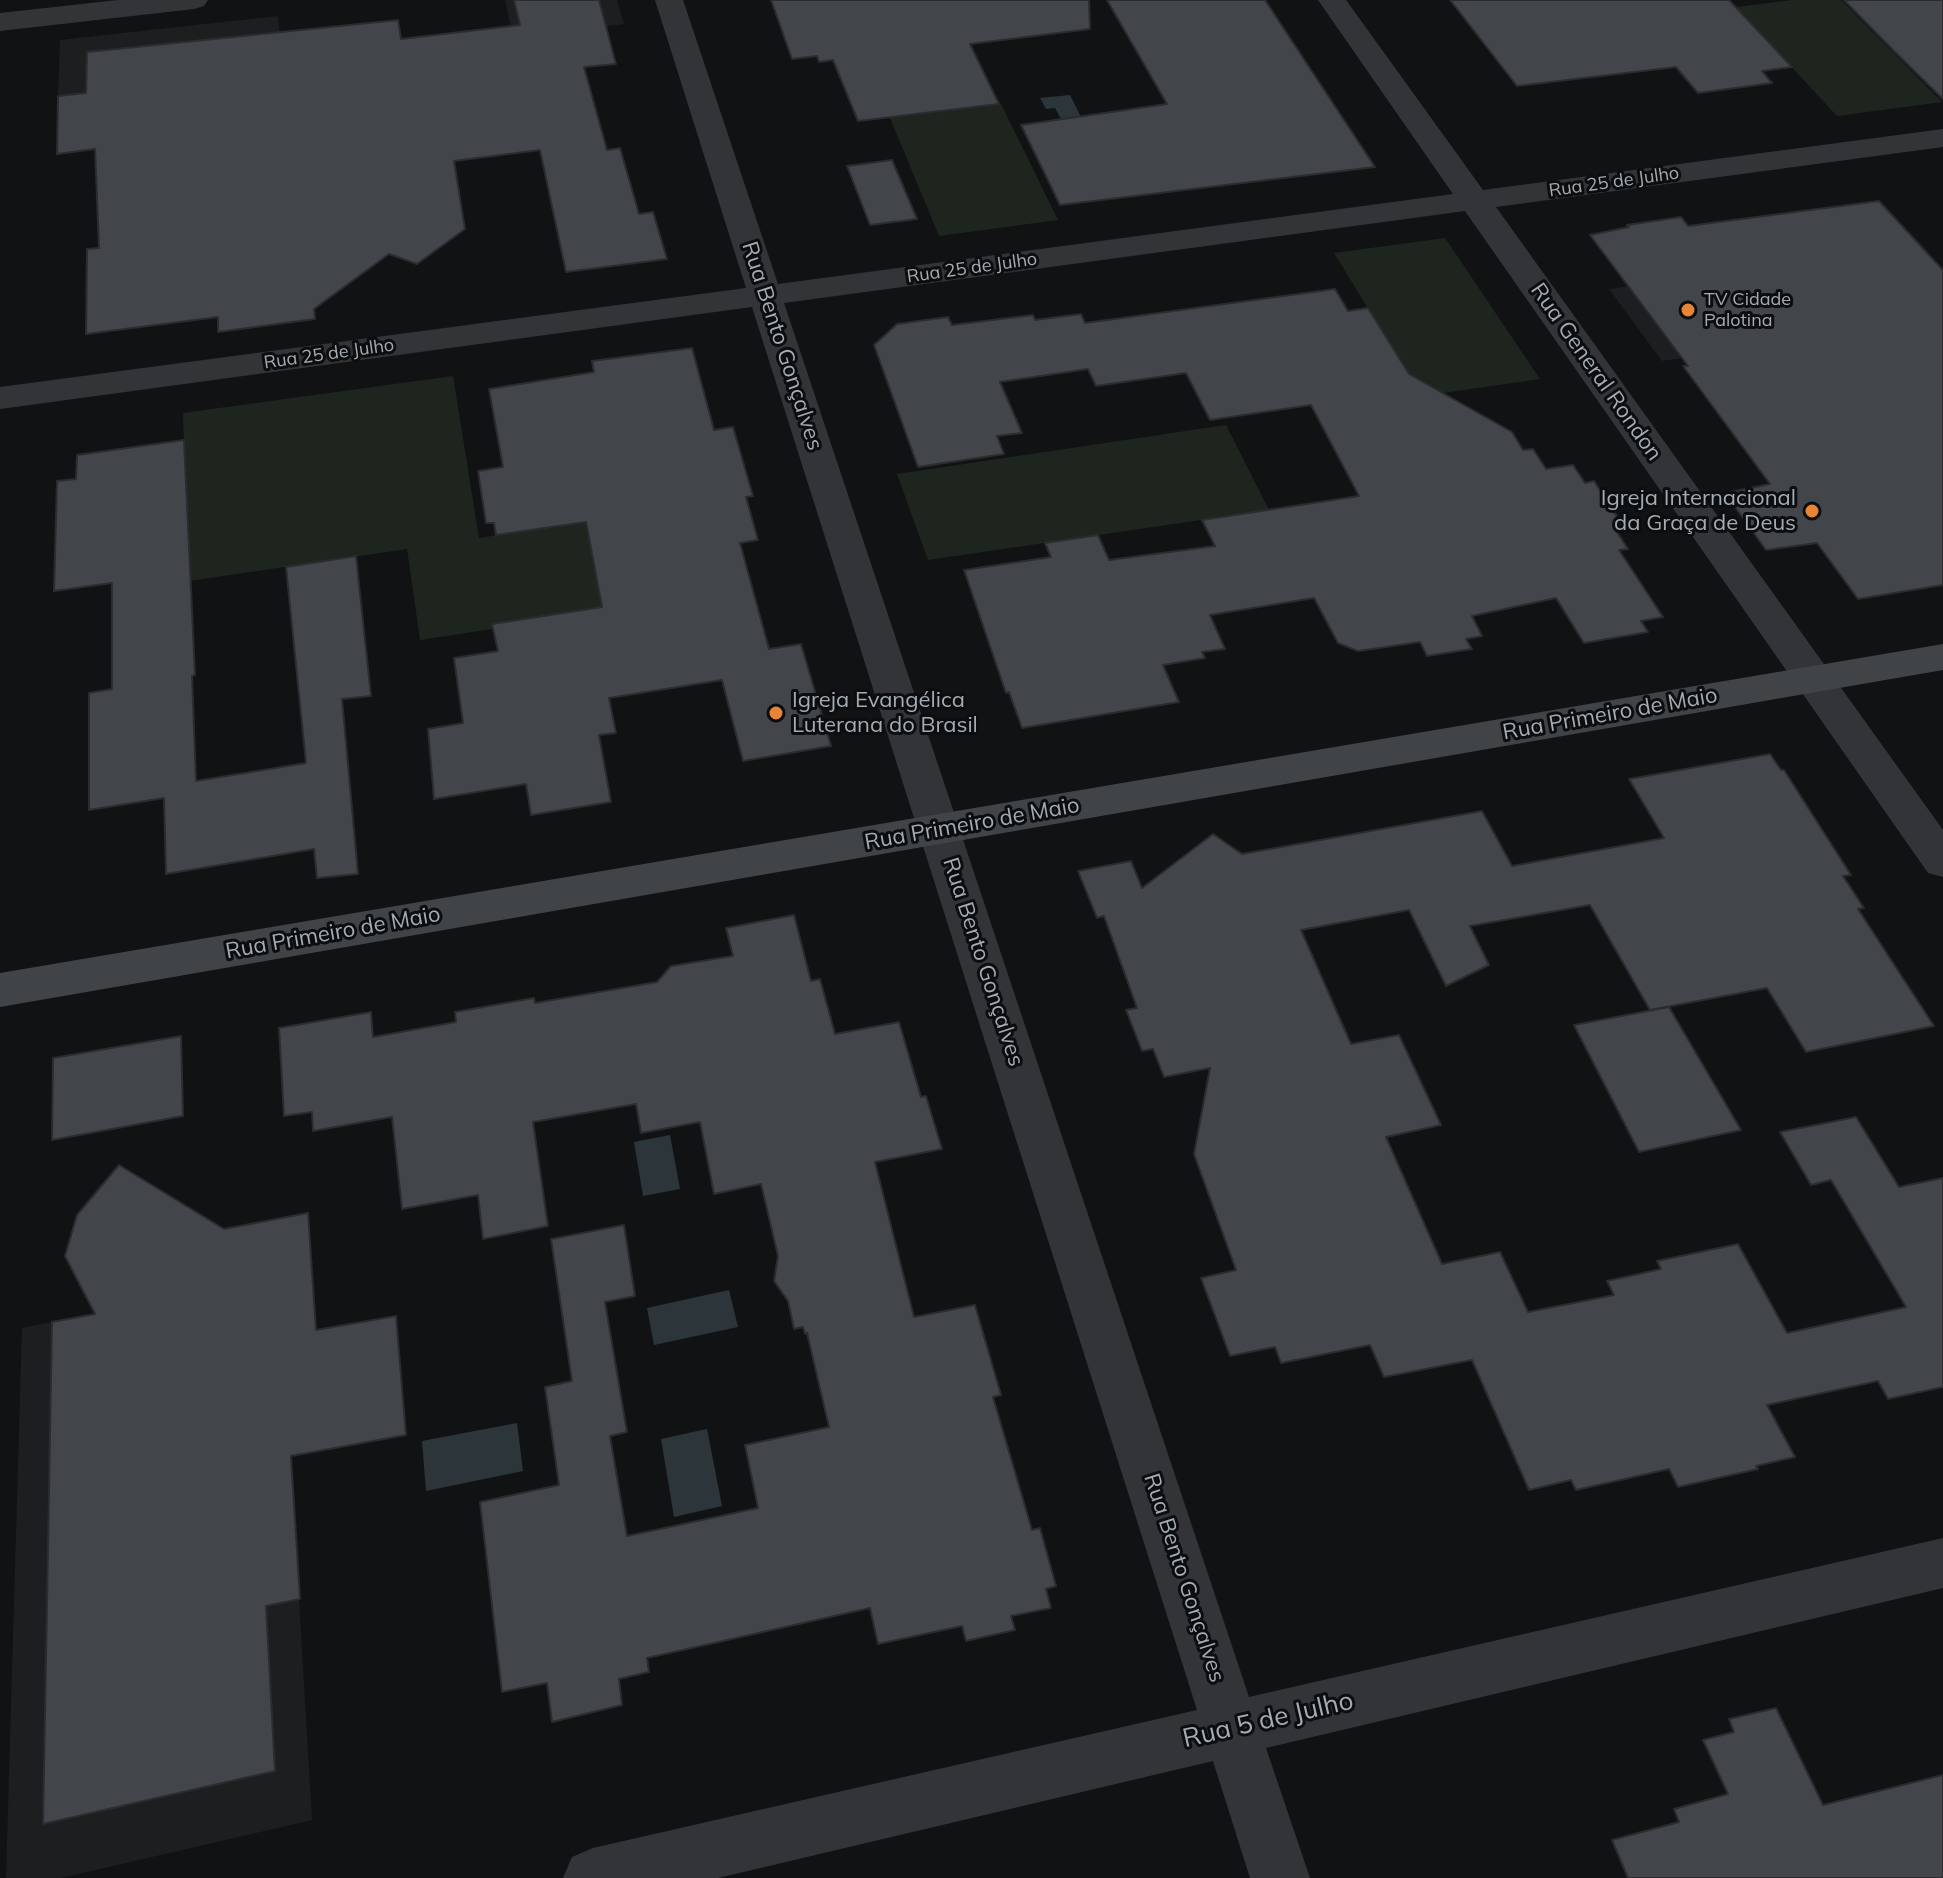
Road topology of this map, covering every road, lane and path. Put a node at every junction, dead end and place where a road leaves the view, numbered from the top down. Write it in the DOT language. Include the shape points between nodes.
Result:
graph roads {
  1 [pos="194,0"];
  2 [pos="669,0"];
  3 [pos="1332,0"];
  4 [pos="1,20"];
  5 [pos="1943,138"];
  6 [pos="1474,201"];
  7 [pos="765,296"];
  8 [pos="0,398"];
  9 [pos="1943,657"];
  10 [pos="1814,680"];
  11 [pos="940,829"];
  12 [pos="1943,862"];
  13 [pos="0,990"];
  14 [pos="1943,1563"];
  15 [pos="1233,1729"];
  16 [pos="593,1878"];
  17 [pos="1280,1878"];
  1 -- 4 [label="street"];
  2 -- 7 [label="street, Rua Bento Gonçalves"];
  3 -- 6 [label="street, Rua General Rondon"];
  5 -- 6 [label="street, Rua 25 de Julho"];
  6 -- 7 [label="street, Rua 25 de Julho"];
  6 -- 10 [label="street, Rua General Rondon"];
  7 -- 8 [label="street, Rua 25 de Julho"];
  7 -- 11 [label="street, Rua Bento Gonçalves"];
  9 -- 10 [label="street, Rua Primeiro de Maio"];
  10 -- 11 [label="street, Rua Primeiro de Maio"];
  10 -- 12 [label="street, Rua General Rondon"];
  11 -- 13 [label="street, Rua Primeiro de Maio"];
  11 -- 15 [label="street, Rua Bento Gonçalves"];
  14 -- 15 [label="street, Rua 5 de Julho"];
  15 -- 16 [label="street, Rua 5 de Julho"];
  15 -- 17 [label="street, Rua Bento Gonçalves"];
}
